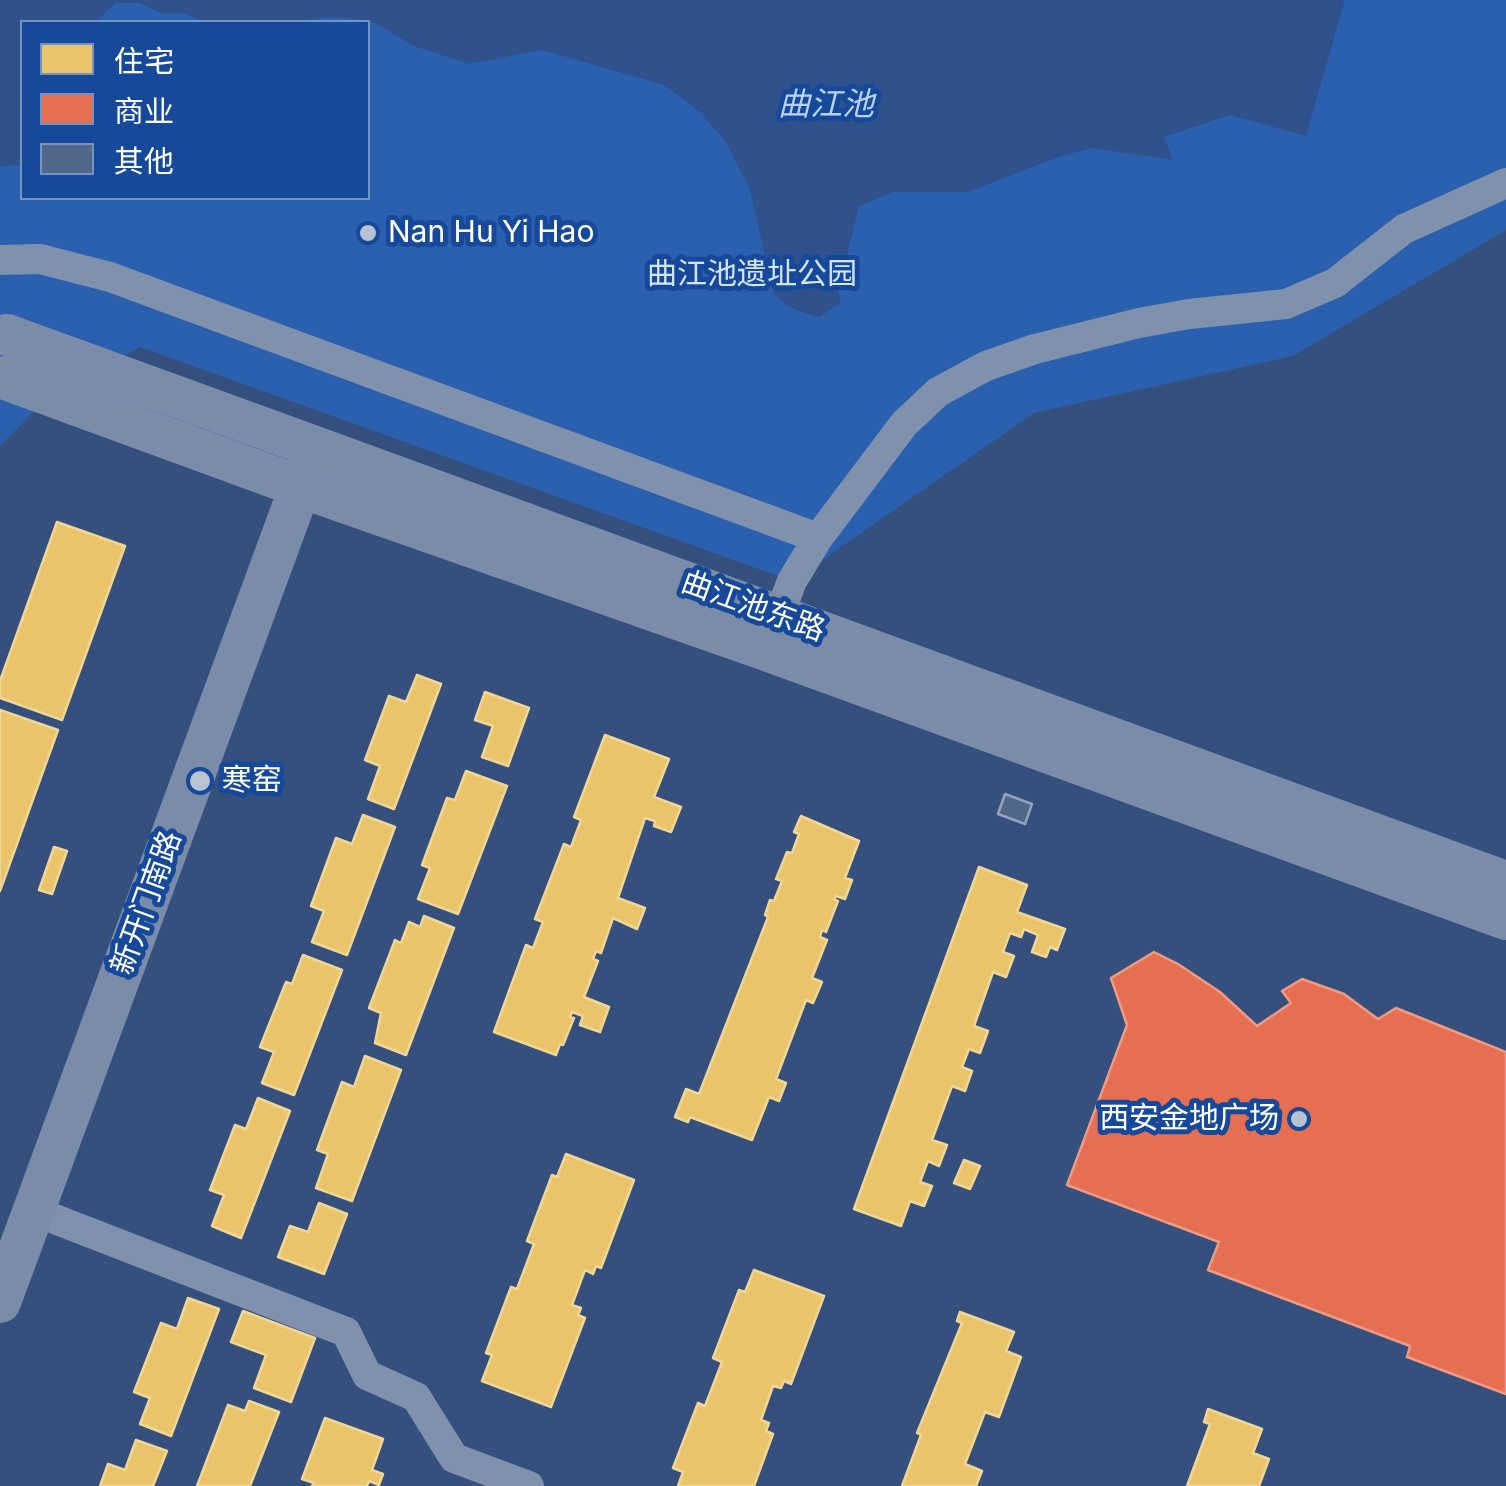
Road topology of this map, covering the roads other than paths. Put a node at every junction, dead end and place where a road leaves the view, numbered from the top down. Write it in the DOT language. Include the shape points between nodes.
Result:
graph roads {
  1 [pos="1506,184"];
  2 [pos="0,260"];
  3 [pos="0,333"];
  4 [pos="0,378"];
  5 [pos="308,467"];
  6 [pos="818,538"];
  7 [pos="772,633"];
  8 [pos="1506,882"];
  9 [pos="1506,919"];
  10 [pos="34,1211"];
  11 [pos="0,1302"];
  12 [pos="529,1486"];
  1 -- 6 [label="street" via="1404,229 1335,283 1286,304 1139,323 986,366 938,392 904,424"];
  2 -- 6 [label="street" via="40,259 110,277"];
  3 -- 5 [label="main road, 曲江池东路, bridge"];
  4 -- 5 [label="main road, 曲江池东路, bridge"];
  5 -- 7 [label="main road, 曲江池东路"];
  5 -- 10 [label="main road, 新开门南路"];
  6 -- 7 [label="street"];
  7 -- 8 [label="main road, 曲江池东路"];
  7 -- 9 [label="main road, 曲江池东路"];
  10 -- 11 [label="main road, 新开门南路"];
  10 -- 12 [label="street" via="346,1332 367,1375 416,1396 454,1458"];
}
